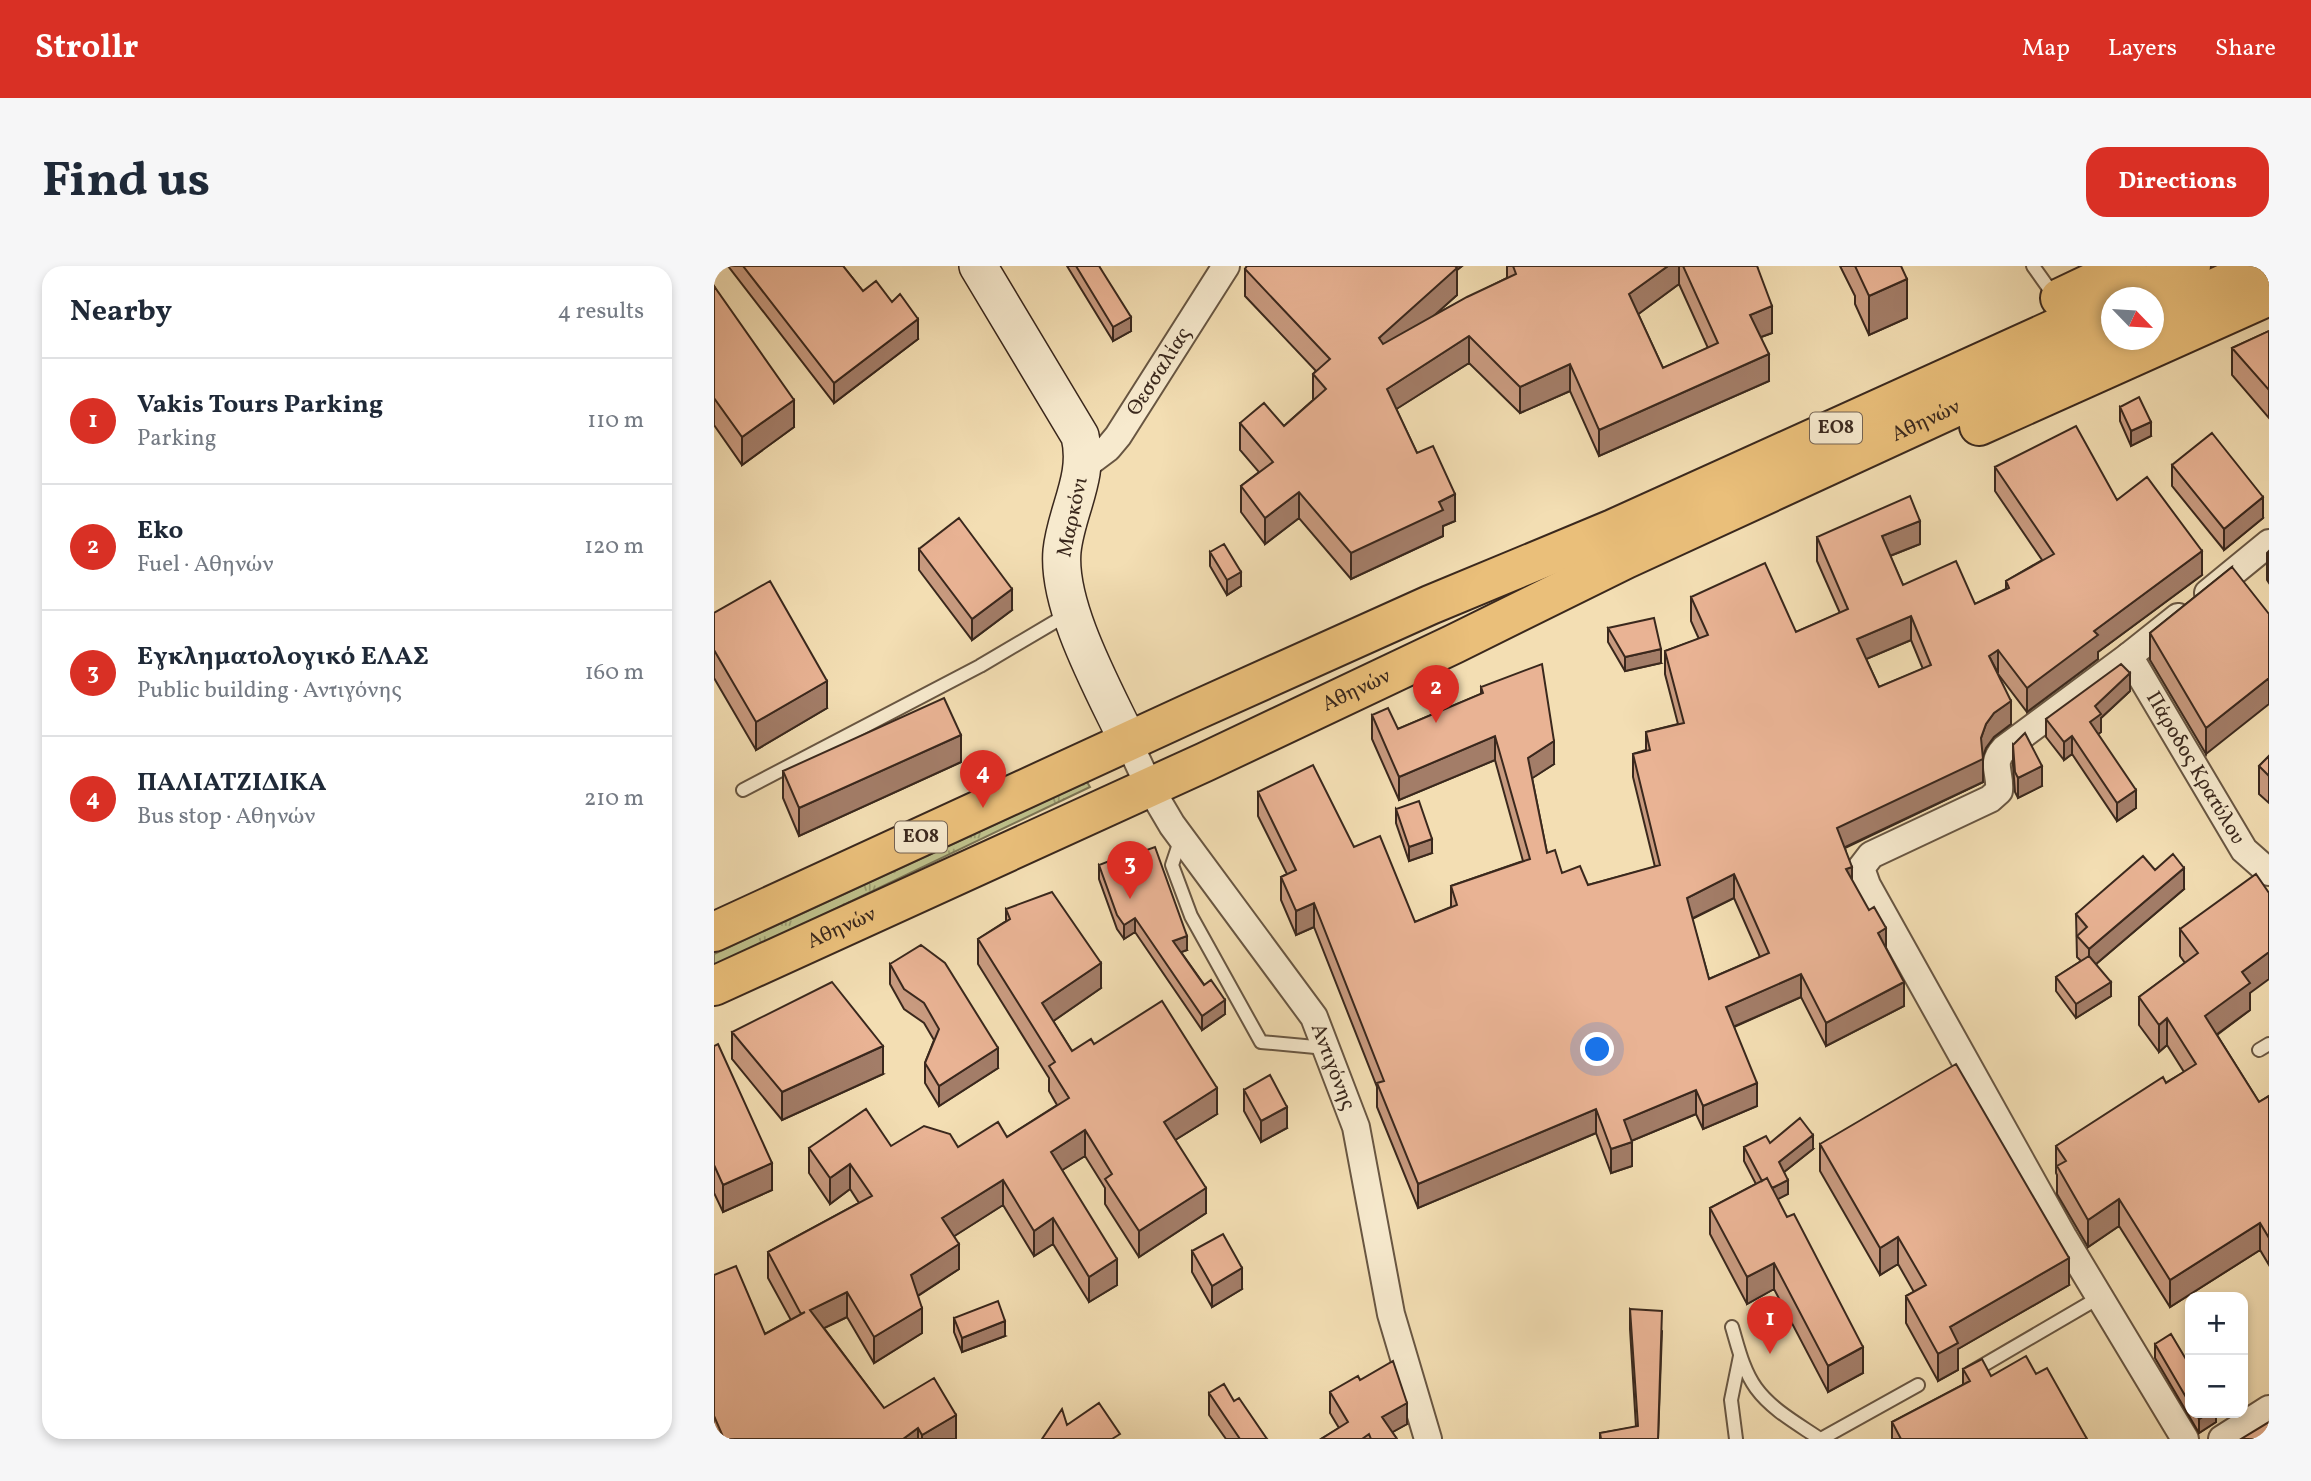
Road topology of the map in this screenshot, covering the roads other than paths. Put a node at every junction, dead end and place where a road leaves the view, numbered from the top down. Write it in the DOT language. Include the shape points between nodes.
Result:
graph roads {
  1 [pos="978,266"];
  2 [pos="1226,266"];
  3 [pos="2033,266"];
  4 [pos="2127,266"];
  5 [pos="2191,266"];
  6 [pos="2263,266"];
  7 [pos="2146,287"];
  8 [pos="2269,296"];
  9 [pos="2101,308"];
  10 [pos="2164,311"];
  11 [pos="2062,327"];
  12 [pos="2101,333"];
  13 [pos="1084,466"];
  14 [pos="2269,543"];
  15 [pos="1071,612"];
  16 [pos="1454,644"];
  17 [pos="2129,656"];
  18 [pos="1128,741"];
  19 [pos="1149,786"];
  20 [pos="743,790"];
  21 [pos="1181,838"];
  22 [pos="2269,872"];
  23 [pos="714,932"];
  24 [pos="714,986"];
  25 [pos="1327,1048"];
  26 [pos="2100,1297"];
  27 [pos="1732,1327"];
  28 [pos="1740,1356"];
  29 [pos="1967,1375"];
  30 [pos="1918,1385"];
  31 [pos="2269,1409"];
  32 [pos="1428,1439"];
  33 [pos="1736,1439"];
  34 [pos="1821,1439"];
  35 [pos="2185,1439"];
  36 [pos="2222,1439"];
  1 -- 13 [label="street, Μαρκόνι" via="1076,427"];
  2 -- 13 [label="street, Θεσσαλίας" via="1118,436"];
  3 -- 11 [label="lane"];
  4 -- 11 [label="highway"];
  5 -- 7 [label="highway"];
  6 -- 10 [label="highway"];
  8 -- 16 [label="highway" via="1636,582"];
  9 -- 11 [label="highway, Αθηνών / ΕΟ8"];
  11 -- 12 [label="highway, Αθηνών / ΕΟ8"];
  11 -- 16 [label="highway, Αθηνών / ΕΟ8" via="1626,559"];
  11 -- 18 [label="highway, Αθηνών / ΕΟ8"];
  13 -- 15 [label="street, Μαρκόνι" via="1062,549"];
  14 -- 17 [label="street"];
  15 -- 18 [label="street, Μαρκόνι"];
  15 -- 20 [label="lane" via="980,666"];
  16 -- 19 [label="highway, Αθηνών / ΕΟ8"];
  17 -- 22 [label="street, Πάροδος Κρατύλου" via="2244,850"];
  17 -- 26 [label="street" via="1996,757 2001,779 1999,791 1990,799 1871,855 1861,868"];
  18 -- 19 [label="street, Αντιγόνης"];
  18 -- 23 [label="highway, Αθηνών / ΕΟ8"];
  19 -- 21 [label="street, Αντιγόνης"];
  19 -- 24 [label="highway, Αθηνών / ΕΟ8"];
  21 -- 25 [label="street, Αντιγόνης" via="1314,1017"];
  21 -- 25 [label="lane" via="1172,865 1191,916 1261,1042"];
  25 -- 32 [label="street, Αντιγόνης" via="1356,1127 1391,1314"];
  26 -- 29 [label="lane"];
  26 -- 35 [label="street"];
  27 -- 28 [label="lane"];
  28 -- 33 [label="lane" via="1731,1400"];
  28 -- 34 [label="lane" via="1756,1388 1779,1411"];
  30 -- 34 [label="lane"];
  31 -- 36 [label="street"];
}
